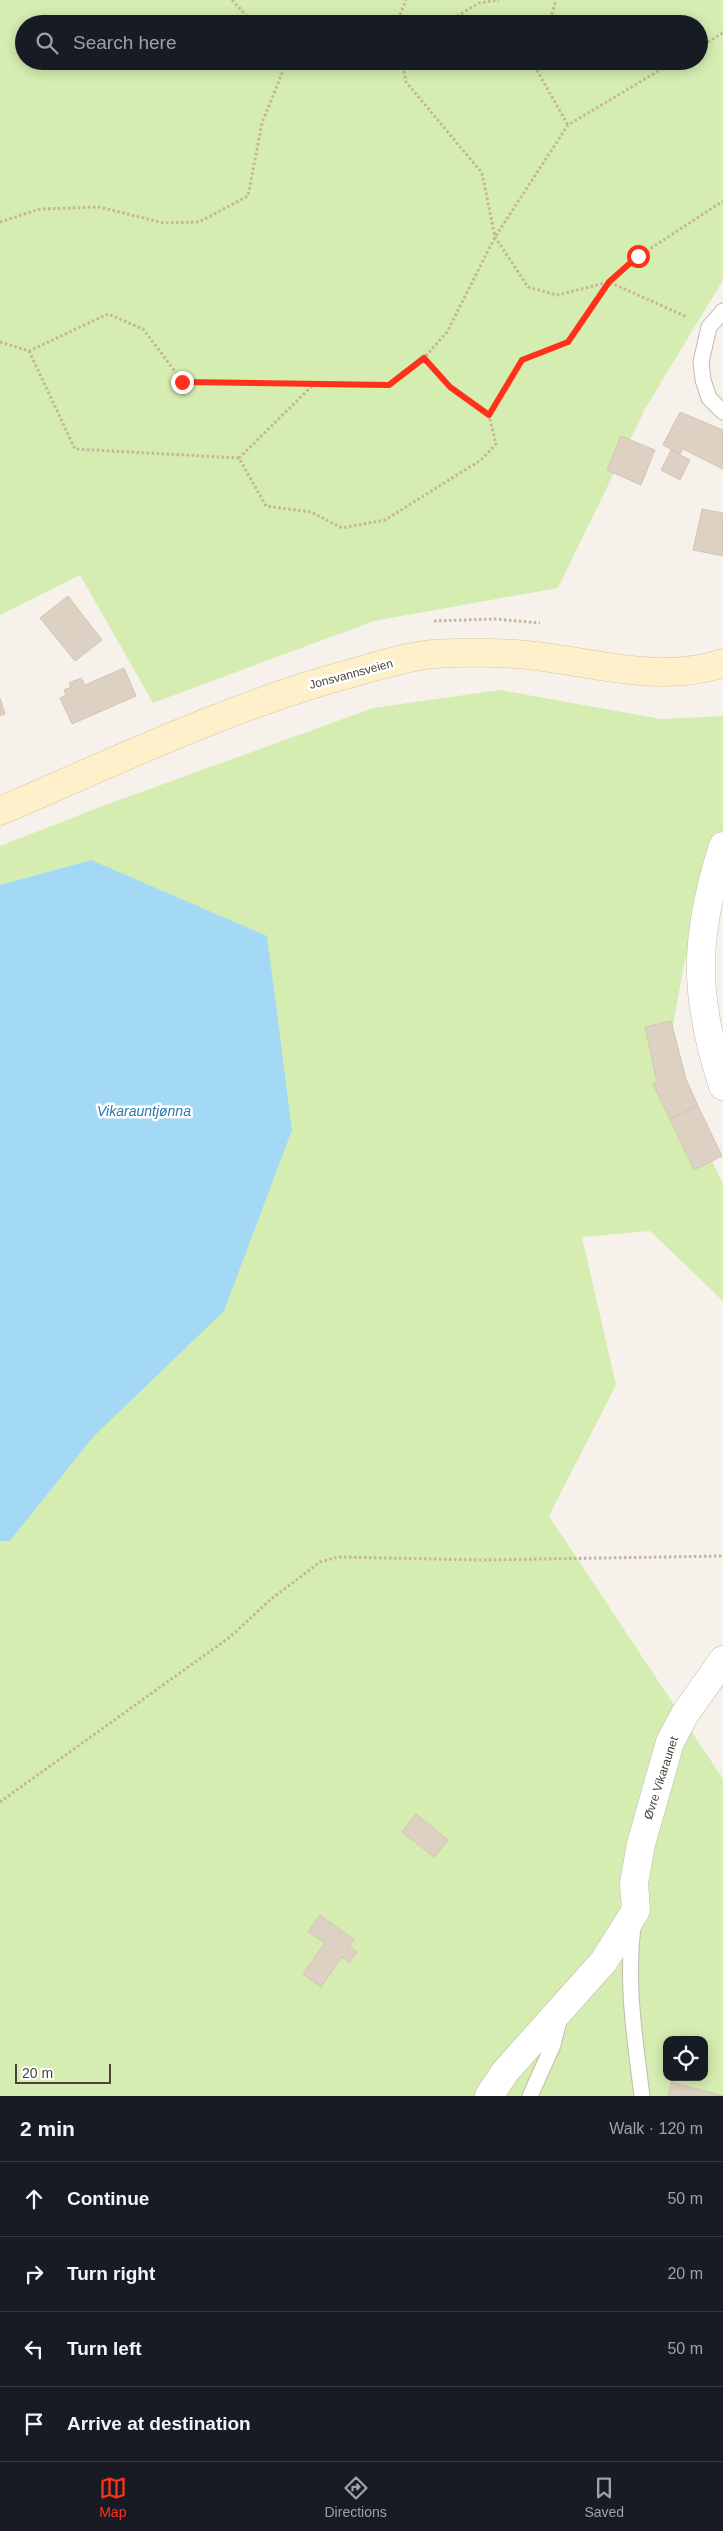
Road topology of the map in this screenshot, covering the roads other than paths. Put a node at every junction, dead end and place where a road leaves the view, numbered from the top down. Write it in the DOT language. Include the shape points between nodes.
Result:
graph roads {
  1 [pos="723,311"];
  2 [pos="723,412"];
  3 [pos="723,663"];
  4 [pos="0,811"];
  5 [pos="723,846"];
  6 [pos="723,1086"];
  7 [pos="723,1660"];
  8 [pos="636,1910"];
  9 [pos="562,2011"];
  10 [pos="489,2096"];
  11 [pos="530,2096"];
  12 [pos="642,2096"];
  1 -- 2 [label="lane" via="709,327 701,362 709,398"];
  3 -- 4 [label="main road, Jonsvannsveien" via="685,672 642,671 502,654 433,654 384,664 299,688 202,725"];
  5 -- 6 [label="street" via="703,926 700,972 705,1020"];
  7 -- 8 [label="street, Øvre Vikaraunet" via="685,1714 670,1742 641,1844 634,1883"];
  8 -- 9 [label="street" via="604,1962"];
  8 -- 12 [label="lane, Øvre Vikaraunet" via="632,1931 632,1969"];
  9 -- 10 [label="street" via="505,2072"];
  9 -- 11 [label="lane" via="553,2045"];
}
